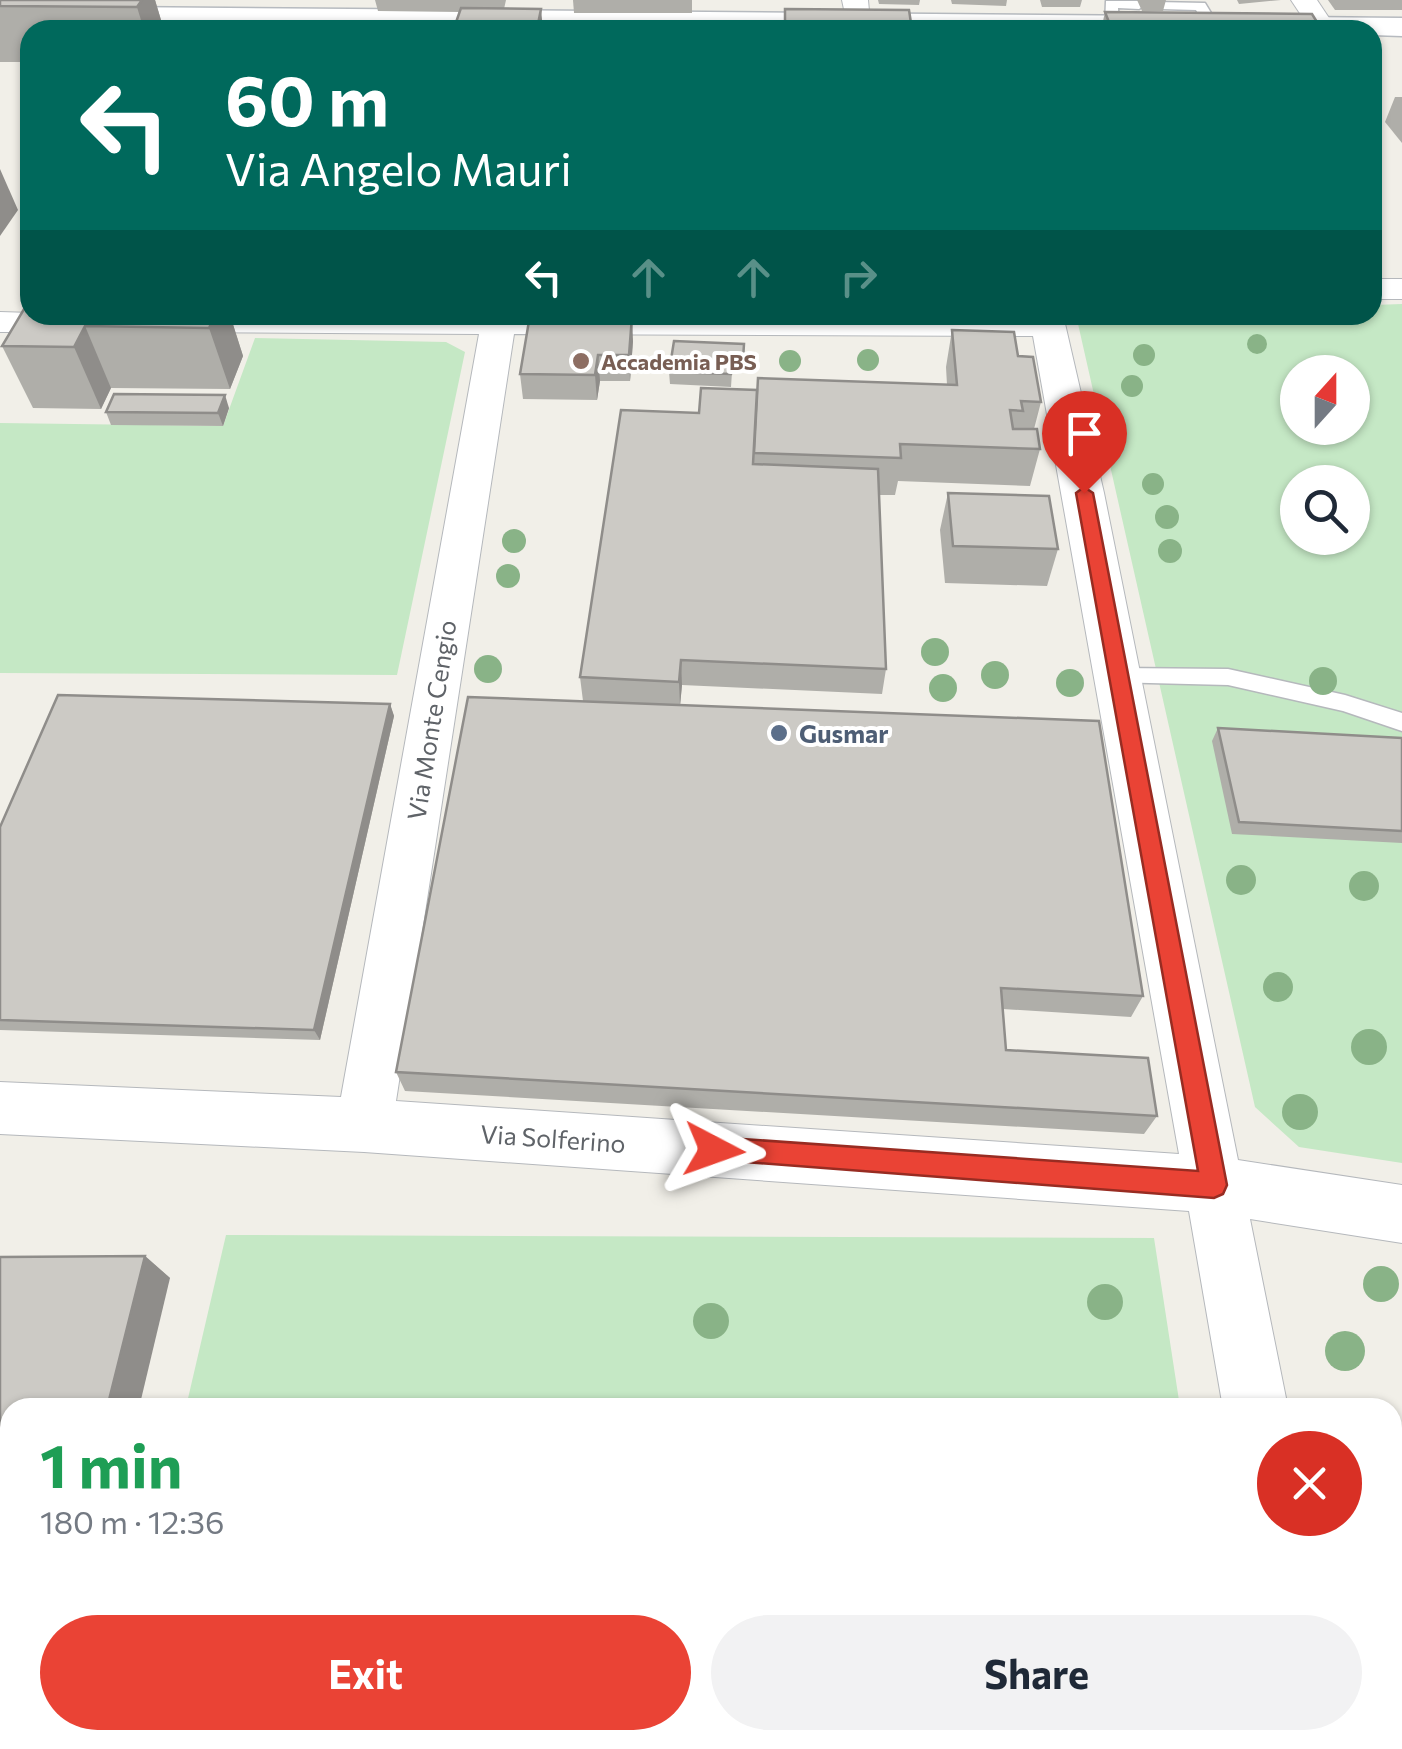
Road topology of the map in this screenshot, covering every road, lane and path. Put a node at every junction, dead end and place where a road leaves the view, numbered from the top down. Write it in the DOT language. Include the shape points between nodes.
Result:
graph roads {
  1 [pos="1139,5"];
  2 [pos="1161,5"];
  3 [pos="17,10"];
  4 [pos="356,10"];
  5 [pos="856,11"];
  6 [pos="143,20"];
  7 [pos="240,20"];
  8 [pos="487,20"];
  9 [pos="682,20"];
  10 [pos="932,20"];
  11 [pos="1112,20"];
  12 [pos="1208,20"];
  13 [pos="20,302"];
  14 [pos="228,325"];
  15 [pos="497,325"];
  16 [pos="1048,325"];
  17 [pos="3,330"];
  18 [pos="1118,676"];
  19 [pos="1402,722"];
  20 [pos="0,1108"];
  21 [pos="364,1125"];
  22 [pos="1214,1185"];
  23 [pos="1402,1214"];
  24 [pos="1254,1398"];
  1 -- 11 [label="lane" via="1111,4"];
  2 -- 12 [label="lane" via="1200,6"];
  3 -- 6 [label="street"];
  4 -- 7 [label="street"];
  4 -- 8 [label="street"];
  5 -- 9 [label="street"];
  5 -- 10 [label="street"];
  13 -- 17 [label="street"];
  14 -- 17 [label="street"];
  15 -- 21 [label="street, Via Monte Cengio"];
  16 -- 18 [label="street"];
  18 -- 19 [label="lane" via="1228,677"];
  18 -- 22 [label="street"];
  20 -- 21 [label="street, Via Solferino"];
  21 -- 22 [label="street, Via Solferino"];
  22 -- 23 [label="street, Via Solferino"];
  22 -- 24 [label="street"];
}
